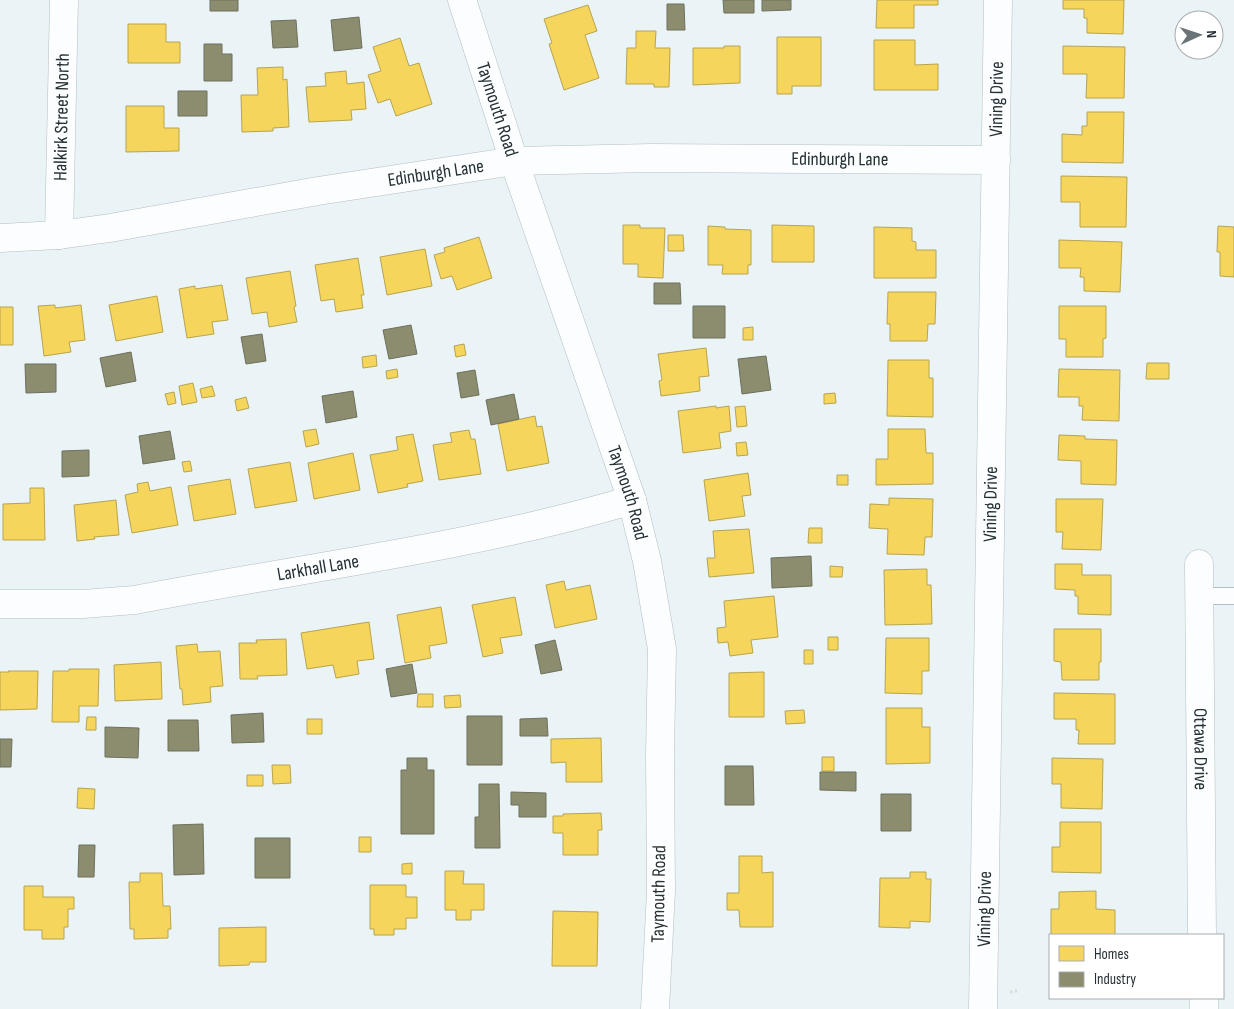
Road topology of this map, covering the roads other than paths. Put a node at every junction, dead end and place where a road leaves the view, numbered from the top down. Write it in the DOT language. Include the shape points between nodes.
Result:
graph roads {
  1 [pos="64,0"];
  2 [pos="462,0"];
  3 [pos="998,0"];
  4 [pos="996,160"];
  5 [pos="514,161"];
  6 [pos="59,235"];
  7 [pos="0,238"];
  8 [pos="632,500"];
  9 [pos="1199,564"];
  10 [pos="1200,596"];
  11 [pos="1234,596"];
  12 [pos="0,604"];
  13 [pos="1202,934"];
  14 [pos="655,1009"];
  15 [pos="983,1009"];
  1 -- 6 [label="street, Halkirk Street North"];
  2 -- 5 [label="street, Taymouth Road"];
  3 -- 4 [label="street, Vining Drive"];
  4 -- 5 [label="street, Edinburgh Lane" via="651,158"];
  4 -- 15 [label="street, Vining Drive"];
  5 -- 6 [label="street, Edinburgh Lane"];
  5 -- 8 [label="street, Taymouth Road"];
  6 -- 7 [label="street, Edinburgh Lane"];
  8 -- 12 [label="street, Larkhall Lane" via="501,534 135,600"];
  8 -- 14 [label="street, Taymouth Road" via="647,561 662,649 661,891"];
  9 -- 10 [label="street, Ottawa Drive"];
  10 -- 11 [label="lane"];
  10 -- 13 [label="street, Ottawa Drive"];
}
